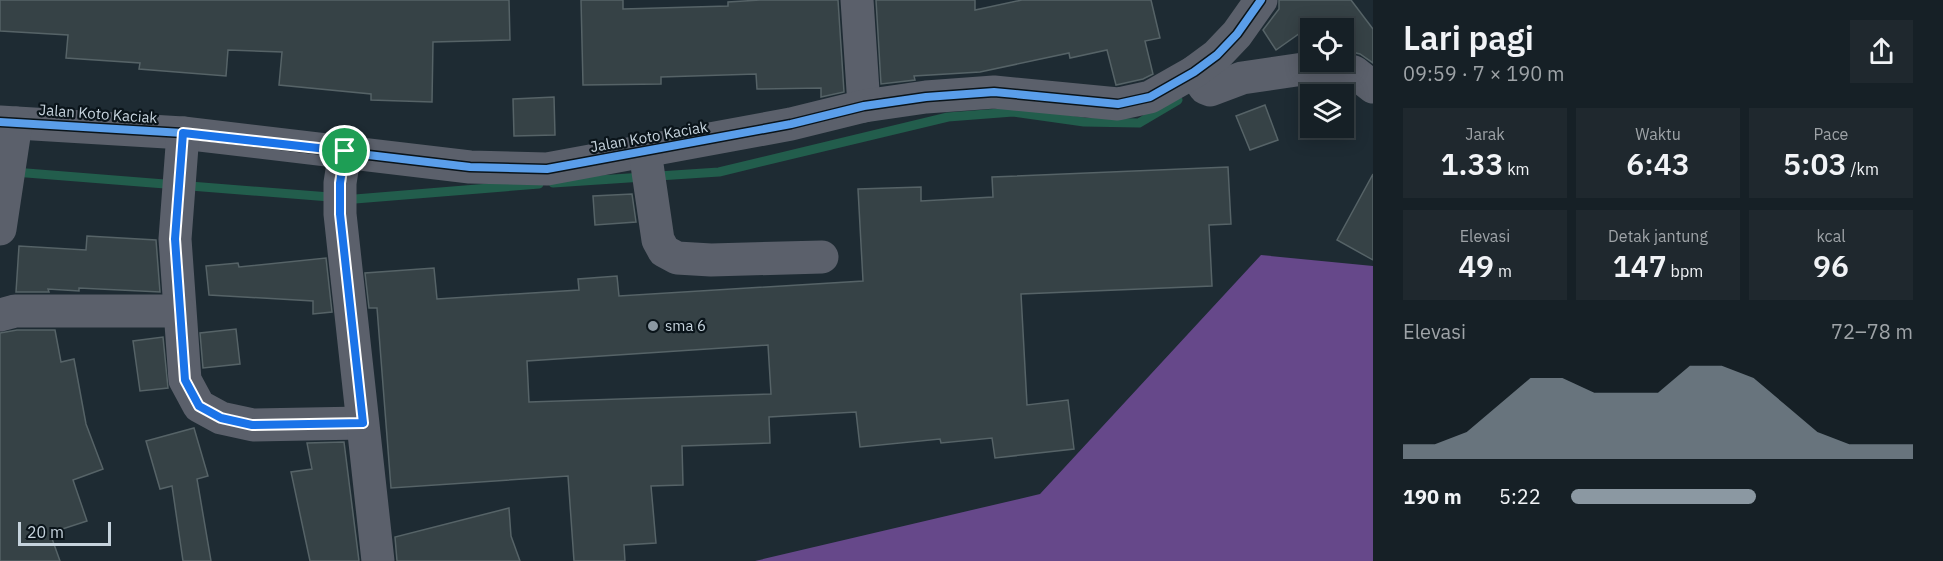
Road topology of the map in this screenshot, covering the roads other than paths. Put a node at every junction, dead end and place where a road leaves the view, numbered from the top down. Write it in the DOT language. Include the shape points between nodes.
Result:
graph roads {
  1 [pos="857,0"];
  2 [pos="1261,0"];
  3 [pos="1199,80"];
  4 [pos="1373,87"];
  5 [pos="864,106"];
  6 [pos="10,130"];
  7 [pos="182,142"];
  8 [pos="345,151"];
  9 [pos="647,169"];
  10 [pos="0,229"];
  11 [pos="822,257"];
  12 [pos="179,311"];
  13 [pos="0,315"];
  14 [pos="363,423"];
  15 [pos="378,561"];
  1 -- 5 [label="street"];
  2 -- 3 [label="street, Jalan Koto Kaciak"];
  3 -- 4 [label="street" via="1210,90 1242,78 1310,68 1341,68 1354,72"];
  3 -- 5 [label="street, Jalan Koto Kaciak" via="1118,104 994,92"];
  5 -- 9 [label="street, Jalan Koto Kaciak" via="791,124"];
  6 -- 7 [label="street, Jalan Koto Kaciak"];
  6 -- 10 [label="street"];
  7 -- 8 [label="street, Jalan Koto Kaciak"];
  7 -- 12 [label="street" via="175,239"];
  8 -- 9 [label="street, Jalan Koto Kaciak" via="470,167"];
  8 -- 14 [label="street" via="340,198"];
  9 -- 11 [label="street" via="658,240 664,251 677,258"];
  12 -- 13 [label="street" via="15,311"];
  12 -- 14 [label="street" via="185,380 199,406 221,418 252,425"];
  14 -- 15 [label="street"];
}
